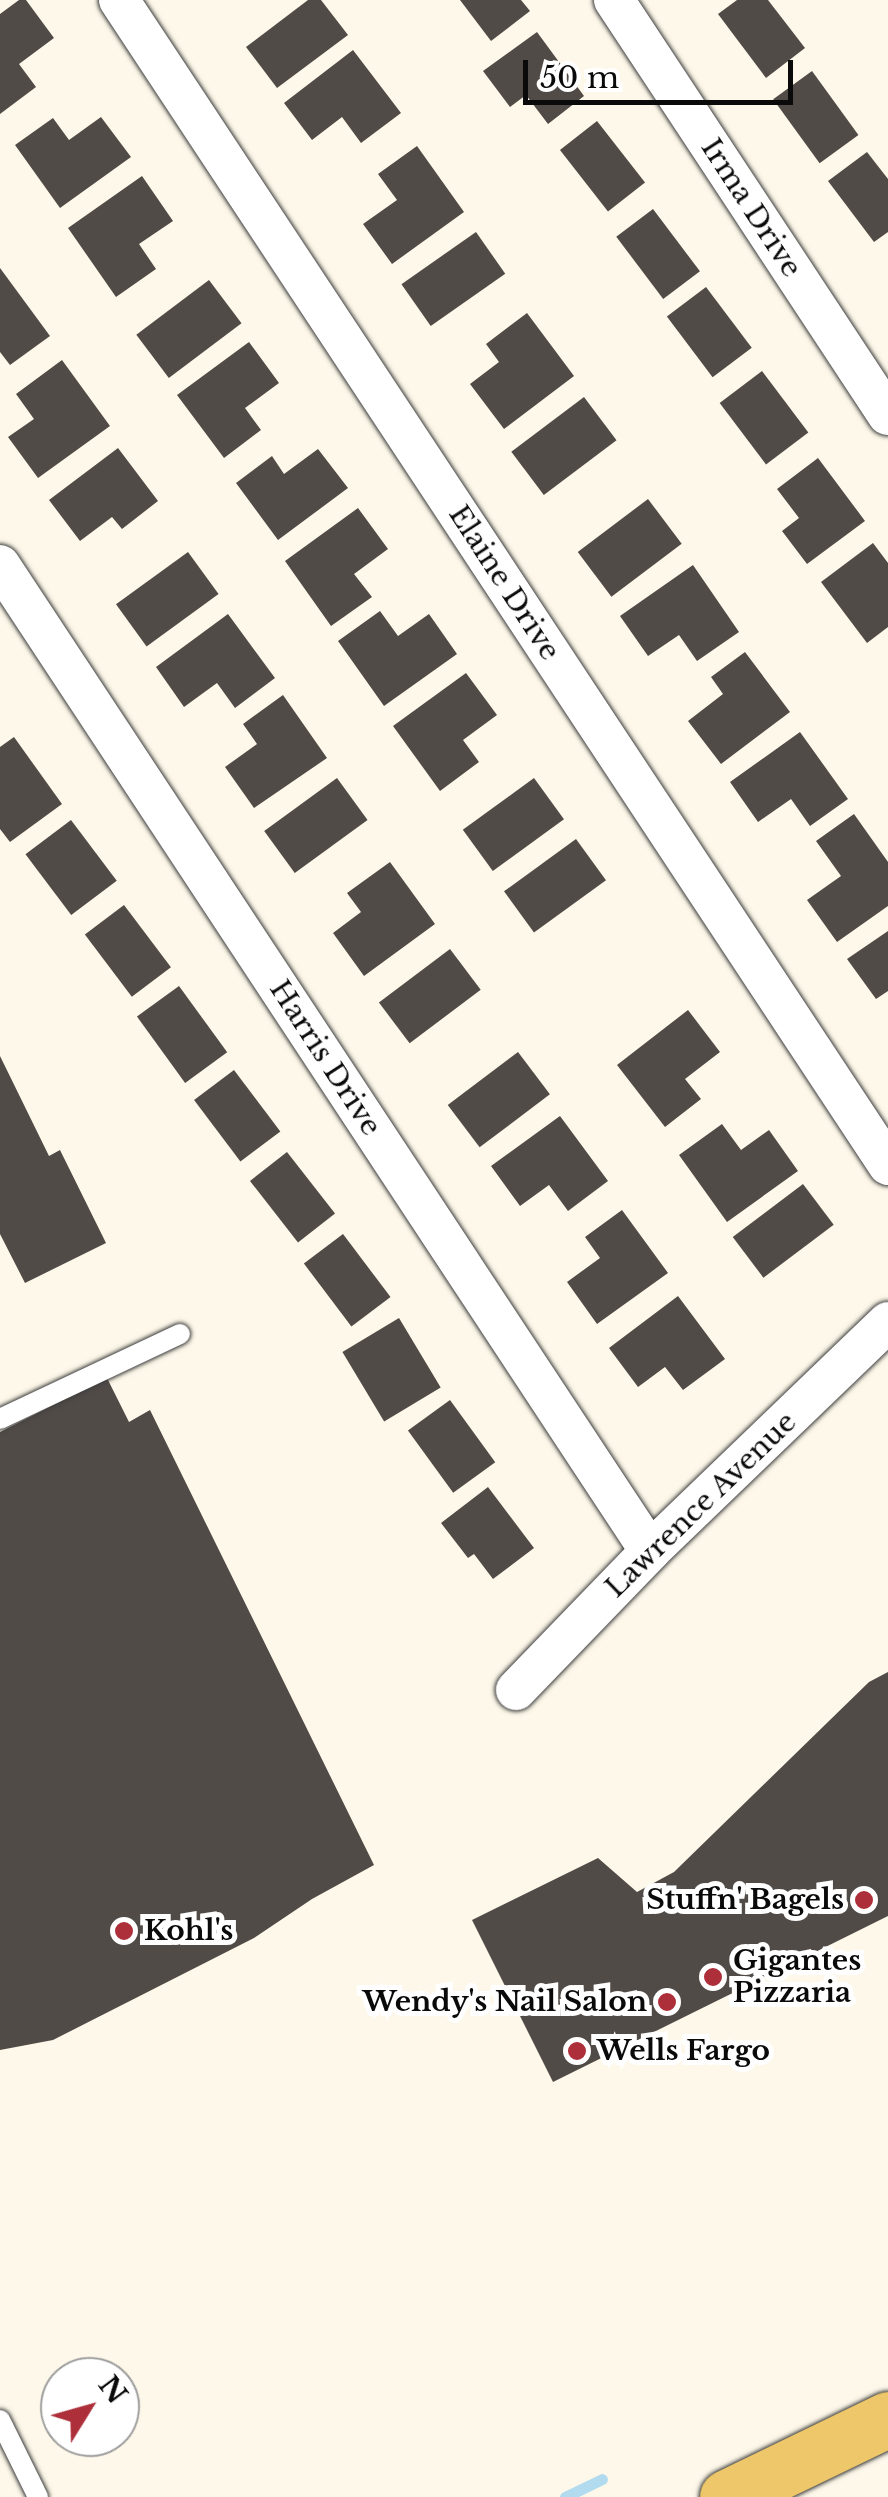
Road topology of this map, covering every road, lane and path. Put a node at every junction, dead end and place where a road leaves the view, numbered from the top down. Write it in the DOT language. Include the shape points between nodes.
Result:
graph roads {
  1 [pos="120,0"];
  2 [pos="614,0"];
  3 [pos="888,415"];
  4 [pos="0,566"];
  5 [pos="888,1165"];
  6 [pos="888,1322"];
  7 [pos="180,1334"];
  8 [pos="0,1418"];
  9 [pos="650,1551"];
  10 [pos="516,1690"];
  11 [pos="888,2419"];
  12 [pos="0,2420"];
  13 [pos="34,2489"];
  14 [pos="727,2497"];
  1 -- 5 [label="street, Elaine Drive"];
  2 -- 3 [label="street, Irma Drive"];
  4 -- 9 [label="street, Harris Drive"];
  6 -- 9 [label="street, Lawrence Avenue"];
  7 -- 8 [label="lane"];
  9 -- 10 [label="street, Lawrence Avenue"];
  11 -- 14 [label="main road"];
  12 -- 13 [label="lane"];
}
